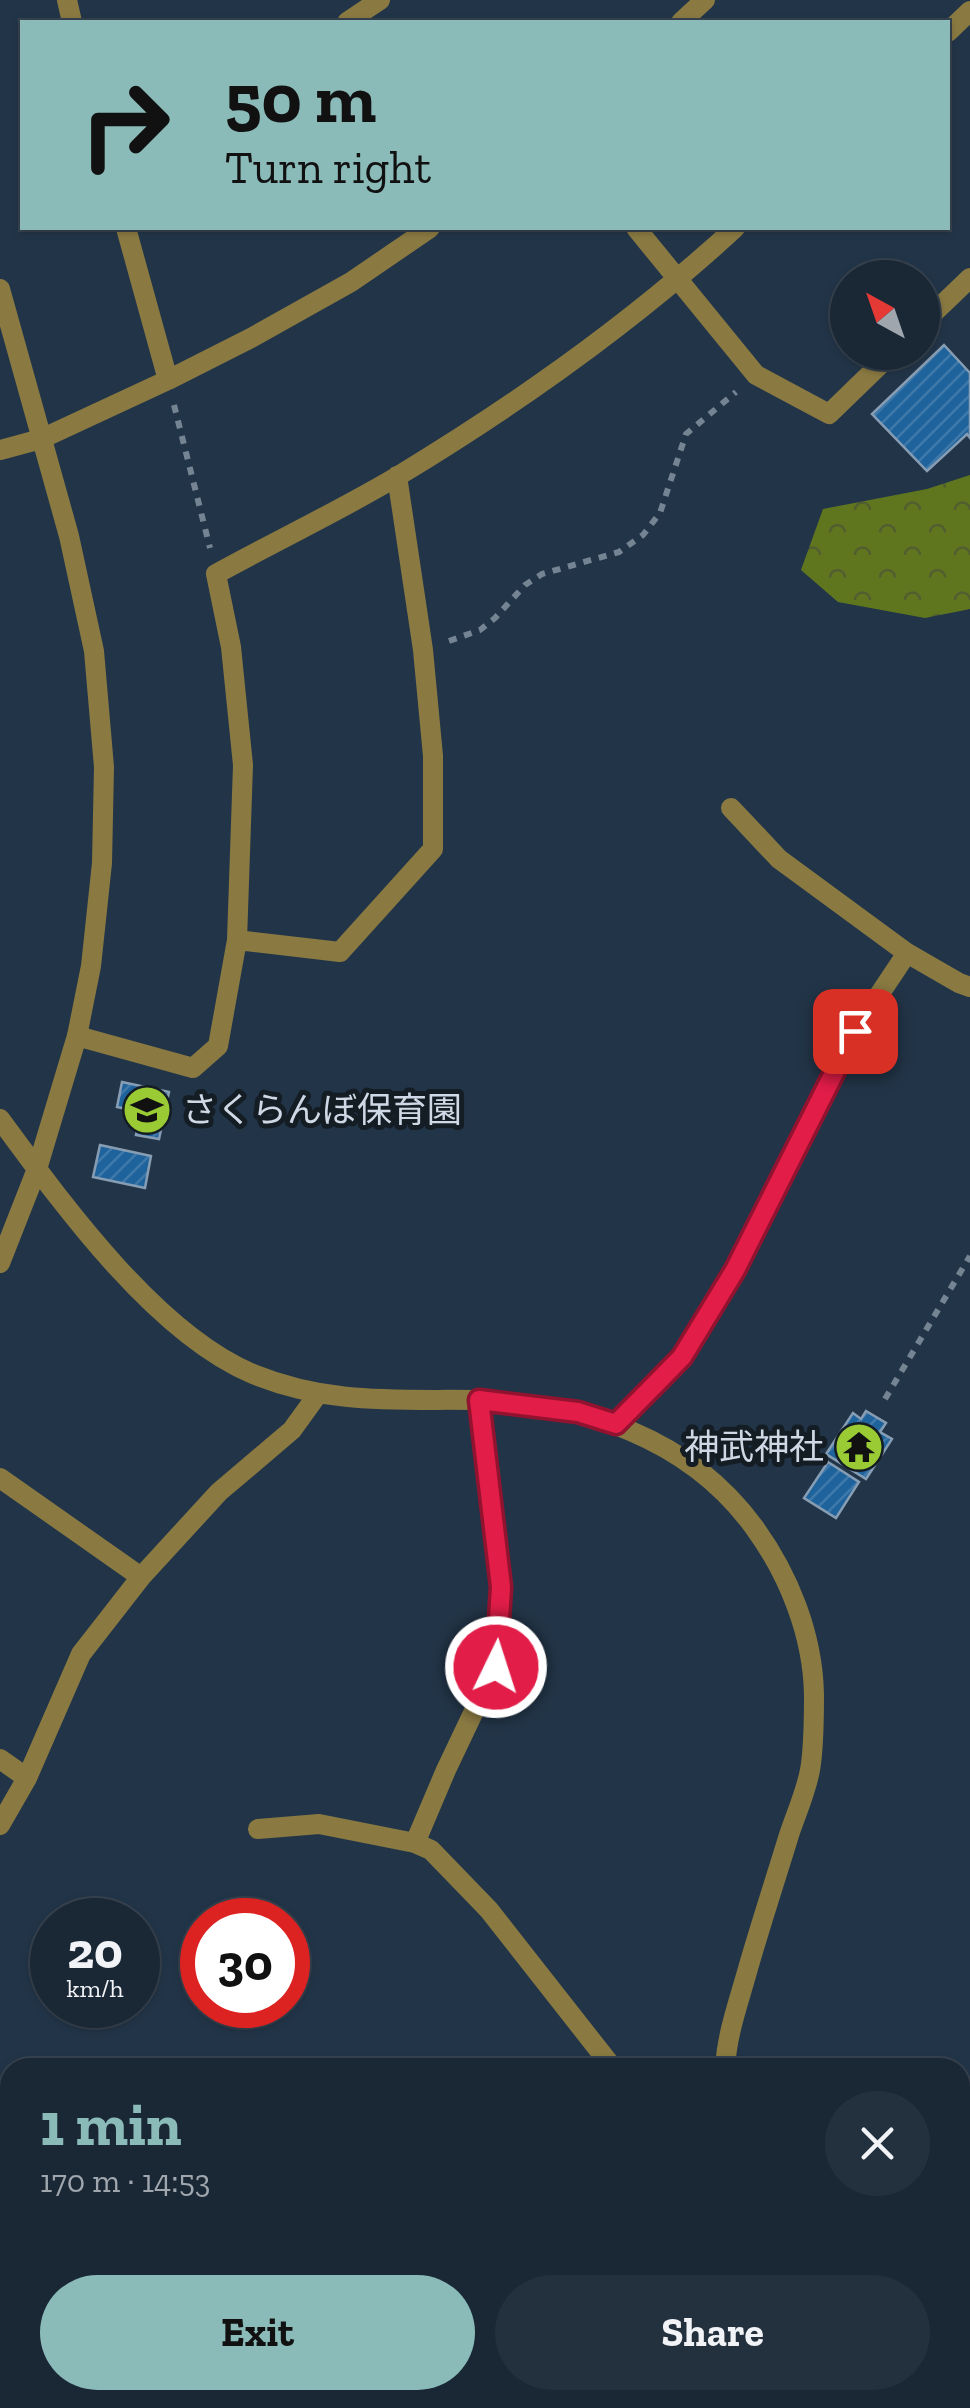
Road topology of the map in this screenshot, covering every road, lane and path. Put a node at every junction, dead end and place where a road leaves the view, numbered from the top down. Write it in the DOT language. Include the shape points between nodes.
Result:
graph roads {
  1 [pos="380,0"];
  2 [pos="705,0"];
  3 [pos="970,12"];
  4 [pos="351,20"];
  5 [pos="683,20"];
  6 [pos="950,30"];
  7 [pos="127,230"];
  8 [pos="427,230"];
  9 [pos="638,230"];
  10 [pos="734,230"];
  11 [pos="970,278"];
  12 [pos="680,279"];
  13 [pos="0,290"];
  14 [pos="940,307"];
  15 [pos="874,370"];
  16 [pos="756,376"];
  17 [pos="168,380"];
  18 [pos="40,439"];
  19 [pos="0,450"];
  20 [pos="396,476"];
  21 [pos="202,515"];
  22 [pos="423,650"];
  23 [pos="731,808"];
  24 [pos="237,940"];
  25 [pos="907,954"];
  26 [pos="970,986"];
  27 [pos="77,1036"];
  28 [pos="0,1119"];
  29 [pos="37,1169"];
  30 [pos="970,1256"];
  31 [pos="0,1263"];
  32 [pos="318,1394"];
  33 [pos="885,1399"];
  34 [pos="479,1400"];
  35 [pos="616,1424"];
  36 [pos="0,1478"];
  37 [pos="142,1577"];
  38 [pos="0,1759"];
  39 [pos="28,1778"];
  40 [pos="0,1825"];
  41 [pos="258,1829"];
  42 [pos="415,1843"];
  43 [pos="605,2058"];
  44 [pos="725,2058"];
  1 -- 4 [label="street"];
  2 -- 5 [label="street"];
  3 -- 6 [label="street"];
  7 -- 17 [label="street"];
  8 -- 17 [label="street" via="351,282"];
  9 -- 12 [label="street"];
  10 -- 12 [label="street"];
  11 -- 14 [label="street"];
  12 -- 16 [label="street"];
  12 -- 20 [label="street" via="536,386"];
  13 -- 18 [label="street"];
  15 -- 16 [label="street" via="829,414"];
  16 -- 22 [label="path" via="686,434 660,513 644,535 619,552 542,574 480,630"];
  17 -- 18 [label="street"];
  17 -- 21 [label="path"];
  18 -- 19 [label="street"];
  18 -- 27 [label="street" via="94,651 104,767 92,966"];
  20 -- 22 [label="street"];
  20 -- 24 [label="street" via="216,574 243,765"];
  22 -- 24 [label="street" via="433,849 340,952"];
  23 -- 25 [label="street" via="779,858"];
  24 -- 27 [label="street" via="218,1046 193,1068"];
  25 -- 26 [label="street"];
  25 -- 35 [label="street" via="855,1031 735,1270 682,1357"];
  27 -- 29 [label="street"];
  28 -- 29 [label="street"];
  29 -- 31 [label="street"];
  29 -- 32 [label="street" via="157,1308 202,1345 251,1373"];
  30 -- 33 [label="path"];
  32 -- 34 [label="street" via="395,1402"];
  32 -- 37 [label="street" via="292,1430 219,1492"];
  34 -- 35 [label="street" via="578,1412"];
  34 -- 42 [label="street" via="501,1587 496,1667"];
  35 -- 44 [label="street" via="674,1452 738,1505 766,1542 803,1617 814,1692 810,1770"];
  36 -- 37 [label="street"];
  37 -- 39 [label="street" via="81,1654"];
  38 -- 39 [label="street"];
  39 -- 40 [label="street"];
  41 -- 42 [label="street" via="319,1824"];
  42 -- 43 [label="street" via="431,1850 489,1910"];
}
